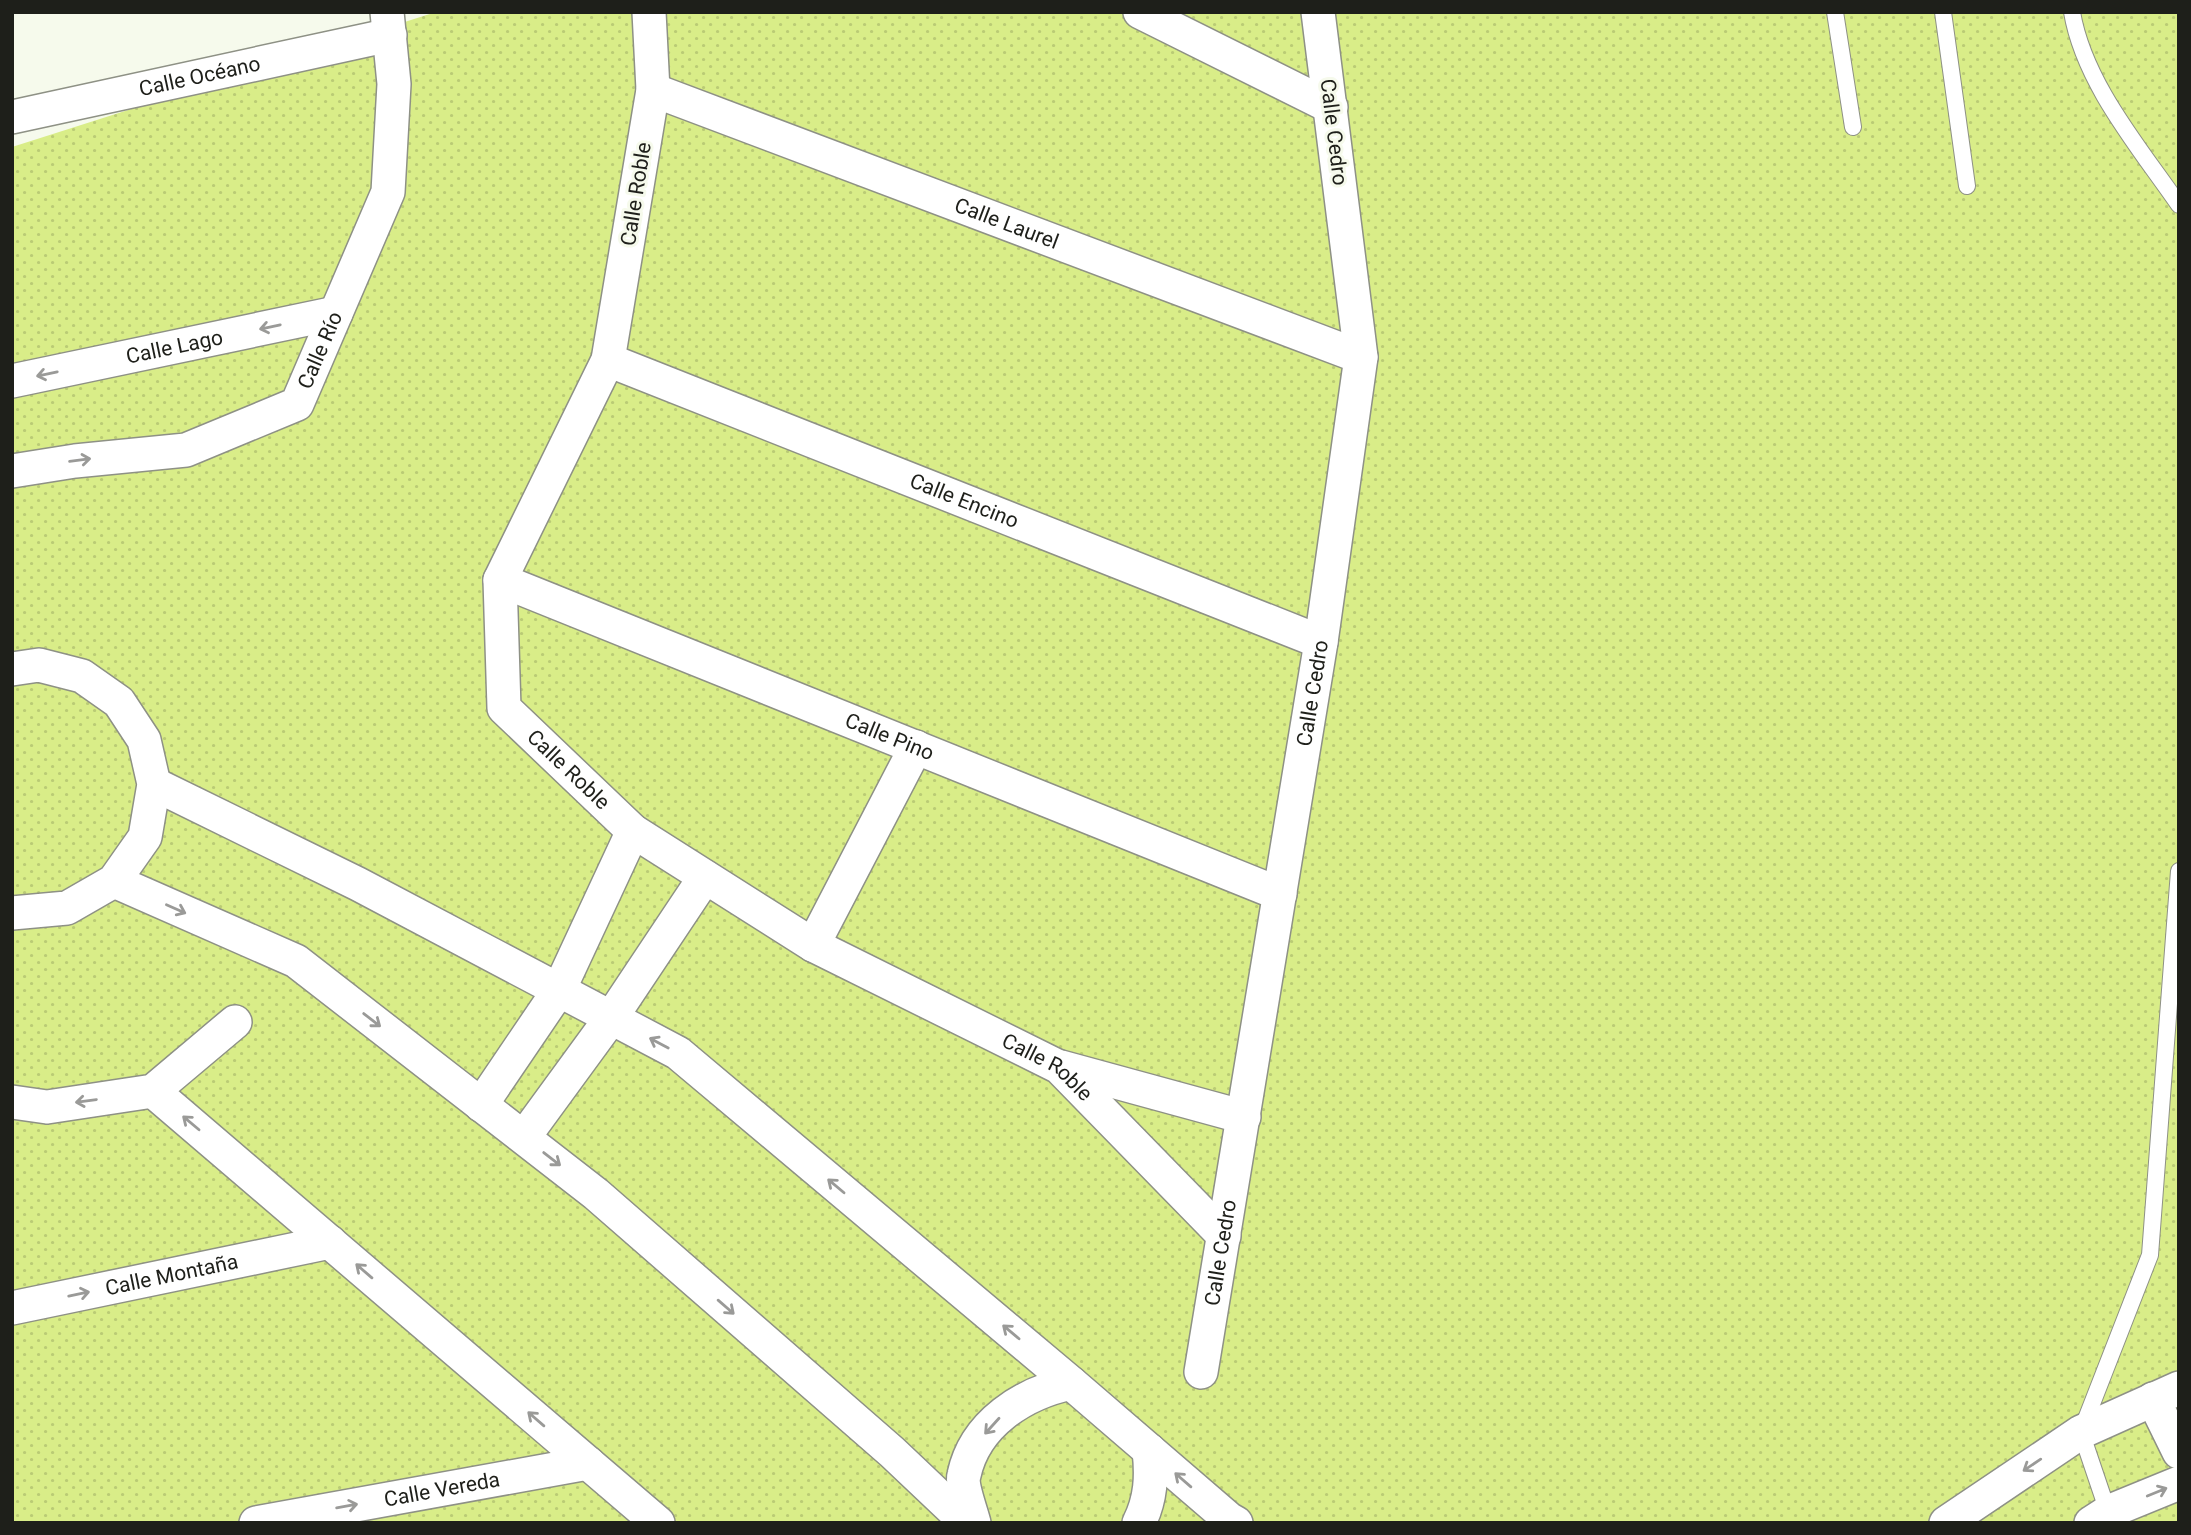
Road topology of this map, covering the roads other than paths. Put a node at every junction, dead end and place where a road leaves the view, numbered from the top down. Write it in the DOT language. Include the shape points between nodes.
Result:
graph roads {
  1 [pos="649,12"];
  2 [pos="1140,12"];
  3 [pos="1318,12"];
  4 [pos="1835,12"];
  5 [pos="1943,12"];
  6 [pos="2072,12"];
  7 [pos="389,23"];
  8 [pos="653,90"];
  9 [pos="1331,107"];
  10 [pos="12,117"];
  11 [pos="1853,127"];
  12 [pos="1967,186"];
  13 [pos="2179,205"];
  14 [pos="336,313"];
  15 [pos="1361,357"];
  16 [pos="608,360"];
  17 [pos="12,381"];
  18 [pos="12,471"];
  19 [pos="500,580"];
  20 [pos="1321,642"];
  21 [pos="12,669"];
  22 [pos="916,747"];
  23 [pos="154,784"];
  24 [pos="633,831"];
  25 [pos="2179,871"];
  26 [pos="705,877"];
  27 [pos="114,881"];
  28 [pos="1280,894"];
  29 [pos="13,915"];
  30 [pos="813,945"];
  31 [pos="559,990"];
  32 [pos="611,1018"];
  33 [pos="235,1022"];
  34 [pos="1059,1067"];
  35 [pos="153,1091"];
  36 [pos="12,1102"];
  37 [pos="481,1105"];
  38 [pos="1244,1117"];
  39 [pos="524,1137"];
  40 [pos="1224,1236"];
  41 [pos="330,1242"];
  42 [pos="12,1308"];
  43 [pos="1201,1372"];
  44 [pos="1071,1382"];
  45 [pos="2166,1393"];
  46 [pos="2081,1432"];
  47 [pos="1149,1450"];
  48 [pos="2179,1452"];
  49 [pos="588,1463"];
  50 [pos="2179,1483"];
  51 [pos="2099,1517"];
  52 [pos="256,1523"];
  53 [pos="658,1523"];
  54 [pos="967,1523"];
  55 [pos="974,1523"];
  56 [pos="1139,1523"];
  57 [pos="1236,1523"];
  58 [pos="1946,1523"];
  1 -- 8 [label="street, Calle Roble"];
  2 -- 9 [label="street"];
  3 -- 9 [label="street, Calle Cedro"];
  4 -- 11 [label="lane"];
  5 -- 12 [label="lane"];
  6 -- 13 [label="lane" via="2076,36 2104,95"];
  7 -- 10 [label="street, Calle Océano"];
  7 -- 14 [label="street, Calle Río" via="394,84 388,192"];
  8 -- 15 [label="street, Calle Laurel"];
  8 -- 16 [label="street, Calle Roble"];
  9 -- 15 [label="street, Calle Cedro"];
  14 -- 17 [label="street, Calle Lago, one-way"];
  18 -- 14 [label="street, Calle Río, one-way" via="186,450 297,404"];
  15 -- 20 [label="street, Calle Cedro"];
  16 -- 19 [label="street, Calle Roble"];
  16 -- 20 [label="street, Calle Encino"];
  19 -- 22 [label="street, Calle Pino"];
  19 -- 24 [label="street, Calle Roble" via="504,708"];
  20 -- 28 [label="street, Calle Cedro"];
  21 -- 23 [label="street" via="39,665 82,676 119,702 144,740"];
  22 -- 28 [label="street, Calle Pino"];
  22 -- 30 [label="street"];
  23 -- 27 [label="street" via="145,837"];
  23 -- 31 [label="street"];
  24 -- 26 [label="street, Calle Roble"];
  24 -- 31 [label="street"];
  25 -- 46 [label="lane" via="2150,1255"];
  26 -- 30 [label="street, Calle Roble"];
  26 -- 32 [label="street"];
  27 -- 29 [label="street" via="67,908"];
  27 -- 37 [label="street, one-way" via="296,961"];
  28 -- 38 [label="street, Calle Cedro"];
  30 -- 34 [label="street, Calle Roble"];
  31 -- 32 [label="street"];
  31 -- 37 [label="street"];
  32 -- 39 [label="street"];
  44 -- 32 [label="street, one-way" via="678,1053"];
  33 -- 35 [label="street"];
  34 -- 38 [label="street"];
  34 -- 40 [label="street, Calle Roble"];
  35 -- 36 [label="street, one-way" via="47,1107"];
  41 -- 35 [label="street, one-way"];
  37 -- 39 [label="street"];
  38 -- 40 [label="street, Calle Cedro"];
  39 -- 54 [label="street, one-way" via="596,1194"];
  40 -- 43 [label="street, Calle Cedro"];
  42 -- 41 [label="street, Calle Montaña, one-way"];
  49 -- 41 [label="street, one-way"];
  44 -- 47 [label="street"];
  44 -- 55 [label="street, one-way" via="1024,1399 986,1431 963,1477"];
  45 -- 46 [label="street"];
  45 -- 48 [label="street"];
  46 -- 51 [label="lane"];
  46 -- 58 [label="street, one-way"];
  47 -- 56 [label="street" via="1149,1495"];
  57 -- 47 [label="street, one-way"];
  52 -- 49 [label="street, Calle Vereda, one-way"];
  49 -- 53 [label="street"];
  51 -- 50 [label="street, one-way"];
}
